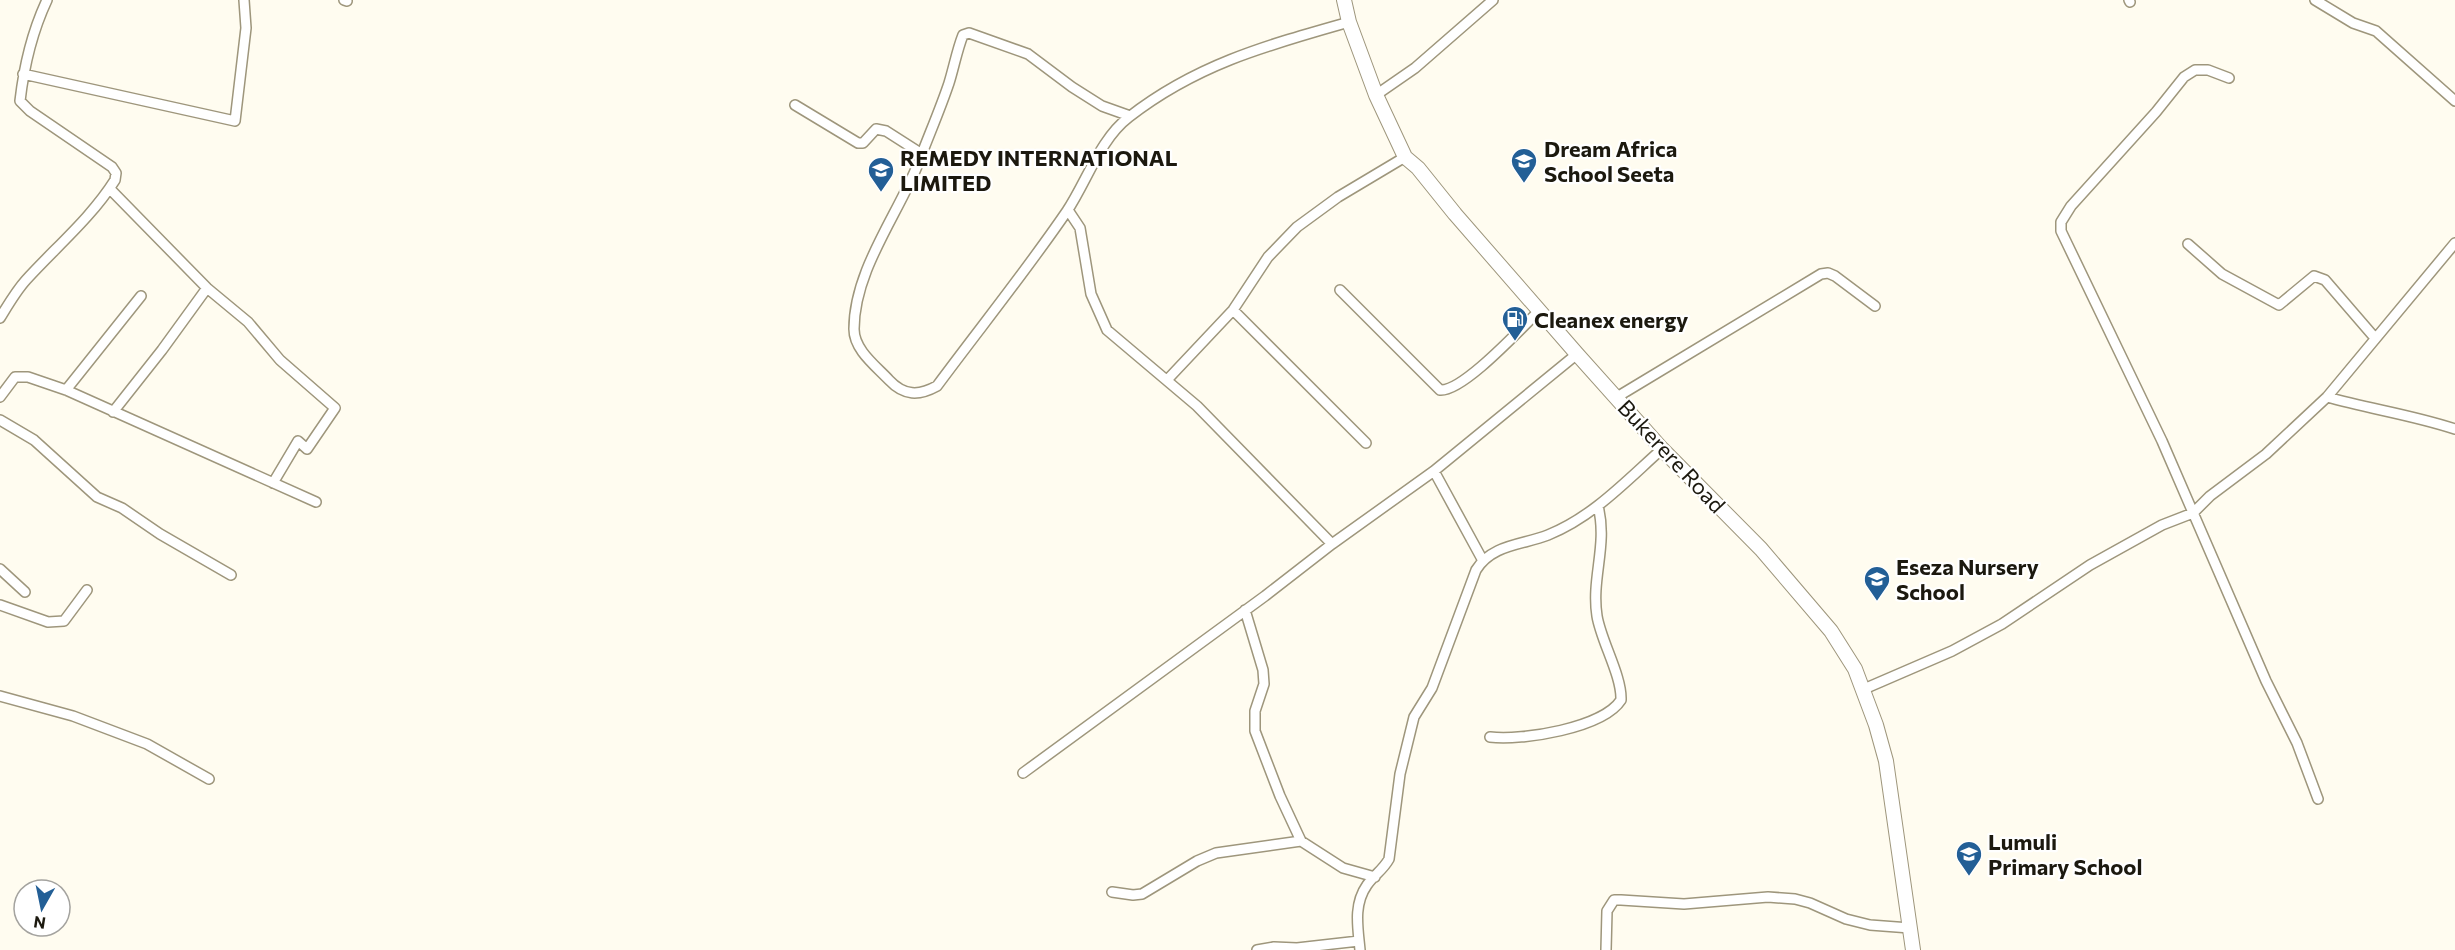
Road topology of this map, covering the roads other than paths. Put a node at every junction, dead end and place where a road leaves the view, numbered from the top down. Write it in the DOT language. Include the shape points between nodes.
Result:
graph roads {
  1 [pos="46,0"];
  2 [pos="244,0"];
  3 [pos="1344,0"];
  4 [pos="1493,0"];
  5 [pos="2315,0"];
  6 [pos="1349,22"];
  7 [pos="23,74"];
  8 [pos="2229,78"];
  9 [pos="1376,95"];
  10 [pos="2455,101"];
  11 [pos="795,105"];
  12 [pos="1130,116"];
  13 [pos="922,154"];
  14 [pos="1405,157"];
  15 [pos="110,189"];
  16 [pos="1068,210"];
  17 [pos="2455,243"];
  18 [pos="2188,244"];
  19 [pos="207,288"];
  20 [pos="1340,290"];
  21 [pos="141,296"];
  22 [pos="1875,306"];
  23 [pos="1233,310"];
  24 [pos="1539,310"];
  25 [pos="0,318"];
  26 [pos="2375,338"];
  27 [pos="1577,354"];
  28 [pos="1167,380"];
  29 [pos="66,390"];
  30 [pos="0,397"];
  31 [pos="1617,397"];
  32 [pos="2327,397"];
  33 [pos="113,412"];
  34 [pos="0,420"];
  35 [pos="2455,429"];
  36 [pos="1366,444"];
  37 [pos="1662,449"];
  38 [pos="1434,471"];
  39 [pos="273,483"];
  40 [pos="316,502"];
  41 [pos="1598,506"];
  42 [pos="2193,513"];
  43 [pos="1332,544"];
  44 [pos="1482,559"];
  45 [pos="0,569"];
  46 [pos="231,575"];
  47 [pos="87,590"];
  48 [pos="26,592"];
  49 [pos="0,605"];
  50 [pos="1245,610"];
  51 [pos="1864,689"];
  52 [pos="0,696"];
  53 [pos="1490,737"];
  54 [pos="1023,773"];
  55 [pos="209,779"];
  56 [pos="2318,799"];
  57 [pos="1301,841"];
  58 [pos="1375,876"];
  59 [pos="1112,892"];
  60 [pos="1910,928"];
  61 [pos="1360,945"];
  62 [pos="1257,950"];
  63 [pos="1606,950"];
  64 [pos="1913,950"];
  1 -- 7 [label="street"];
  2 -- 7 [label="street" via="246,28 235,121"];
  3 -- 6 [label="main road, Bukerere Road"];
  4 -- 9 [label="street" via="1415,68"];
  5 -- 10 [label="street" via="2353,23 2376,31"];
  6 -- 9 [label="main road, Bukerere Road"];
  6 -- 12 [label="street" via="1230,58"];
  7 -- 15 [label="street" via="20,101 112,167 116,172"];
  8 -- 42 [label="street" via="2208,70 2196,70 2184,77 2061,222 2064,239"];
  9 -- 14 [label="main road, Bukerere Road"];
  11 -- 13 [label="street" via="858,143 863,143 876,129 886,131"];
  12 -- 13 [label="street" via="1102,106 1028,54 966,33"];
  12 -- 16 [label="street" via="1111,137"];
  13 -- 16 [label="street" via="862,284 854,329 863,352 895,386 907,393 924,393 937,386"];
  14 -- 23 [label="street" via="1297,227 1268,257"];
  14 -- 24 [label="main road, Bukerere Road"];
  15 -- 19 [label="street"];
  15 -- 25 [label="street" via="25,280"];
  16 -- 28 [label="street" via="1080,228 1091,294 1107,330"];
  17 -- 26 [label="street"];
  18 -- 26 [label="street" via="2222,274 2279,305 2314,276 2325,280"];
  19 -- 33 [label="street"];
  19 -- 39 [label="street" via="248,322 280,360 335,408 307,449 298,441"];
  20 -- 24 [label="street" via="1440,390 1450,388 1489,361"];
  21 -- 29 [label="street"];
  22 -- 31 [label="street" via="1835,276 1821,274"];
  23 -- 28 [label="street"];
  23 -- 36 [label="street"];
  24 -- 27 [label="main road, Bukerere Road"];
  26 -- 32 [label="street"];
  27 -- 31 [label="main road, Bukerere Road"];
  27 -- 38 [label="street"];
  28 -- 43 [label="street"];
  29 -- 30 [label="street" via="28,377 15,377"];
  29 -- 33 [label="street"];
  31 -- 37 [label="main road, Bukerere Road"];
  32 -- 35 [label="street"];
  32 -- 42 [label="street" via="2266,454"];
  33 -- 39 [label="street"];
  34 -- 46 [label="street" via="34,440 98,497"];
  37 -- 41 [label="street"];
  37 -- 51 [label="main road, Bukerere Road" via="1761,549 1831,630"];
  38 -- 43 [label="street"];
  38 -- 44 [label="street"];
  39 -- 40 [label="street"];
  41 -- 44 [label="street" via="1550,534 1511,545"];
  41 -- 53 [label="street" via="1603,540 1597,615 1621,700 1615,710 1566,729 1508,739"];
  42 -- 51 [label="street" via="2162,525 2090,565 2002,624 1952,651"];
  42 -- 56 [label="street" via="2297,743"];
  43 -- 50 [label="street"];
  44 -- 58 [label="street" via="1428,696 1414,717 1400,774 1389,860"];
  45 -- 48 [label="street"];
  47 -- 49 [label="street" via="64,621 48,622"];
  50 -- 54 [label="street"];
  50 -- 57 [label="street" via="1263,670 1255,731"];
  51 -- 60 [label="main road, Bukerere Road" via="1886,761"];
  52 -- 55 [label="street" via="73,716 147,744"];
  57 -- 58 [label="street" via="1343,868"];
  57 -- 59 [label="street" via="1216,853 1142,894"];
  58 -- 61 [label="street" via="1363,892 1356,917"];
  60 -- 63 [label="street" via="1846,919 1795,899 1768,897 1684,904 1614,900 1607,911"];
  60 -- 64 [label="main road, Bukerere Road"];
  61 -- 62 [label="street"];
}
